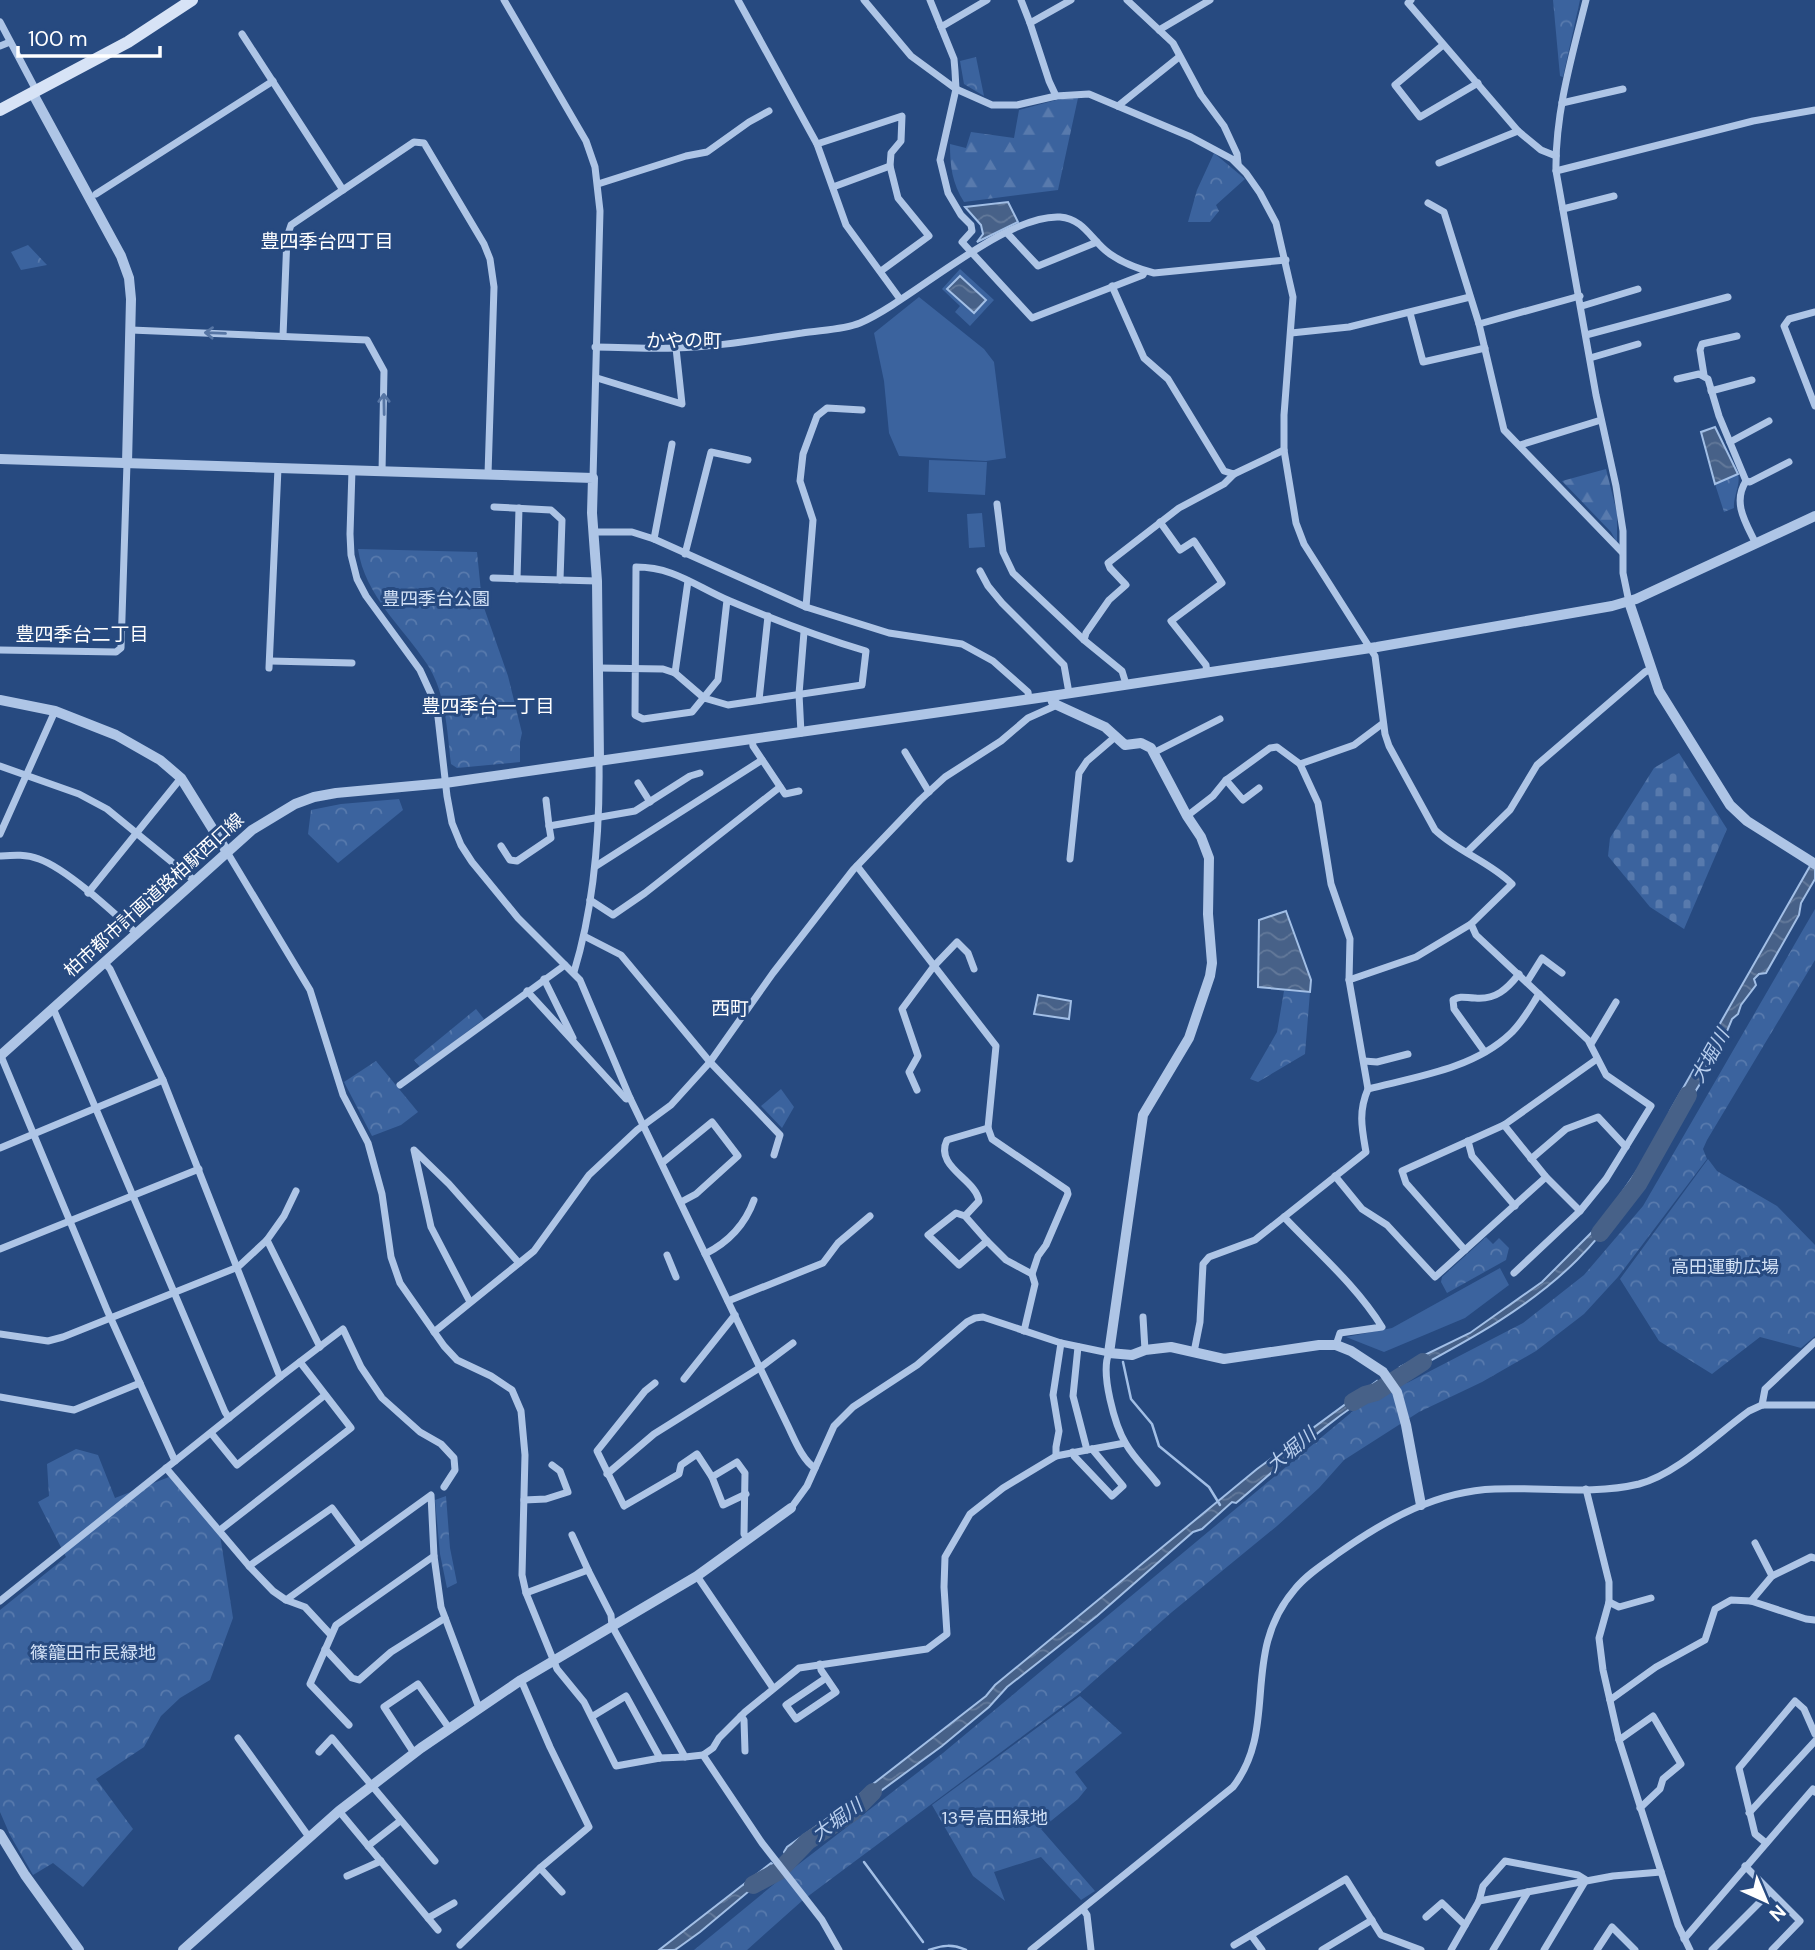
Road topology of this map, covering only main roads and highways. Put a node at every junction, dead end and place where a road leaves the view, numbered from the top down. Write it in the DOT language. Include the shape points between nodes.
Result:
graph roads {
  1 [pos="192,0"];
  2 [pos="0,110"];
  1 -- 2 [label="main road" via="128,42"];
}
